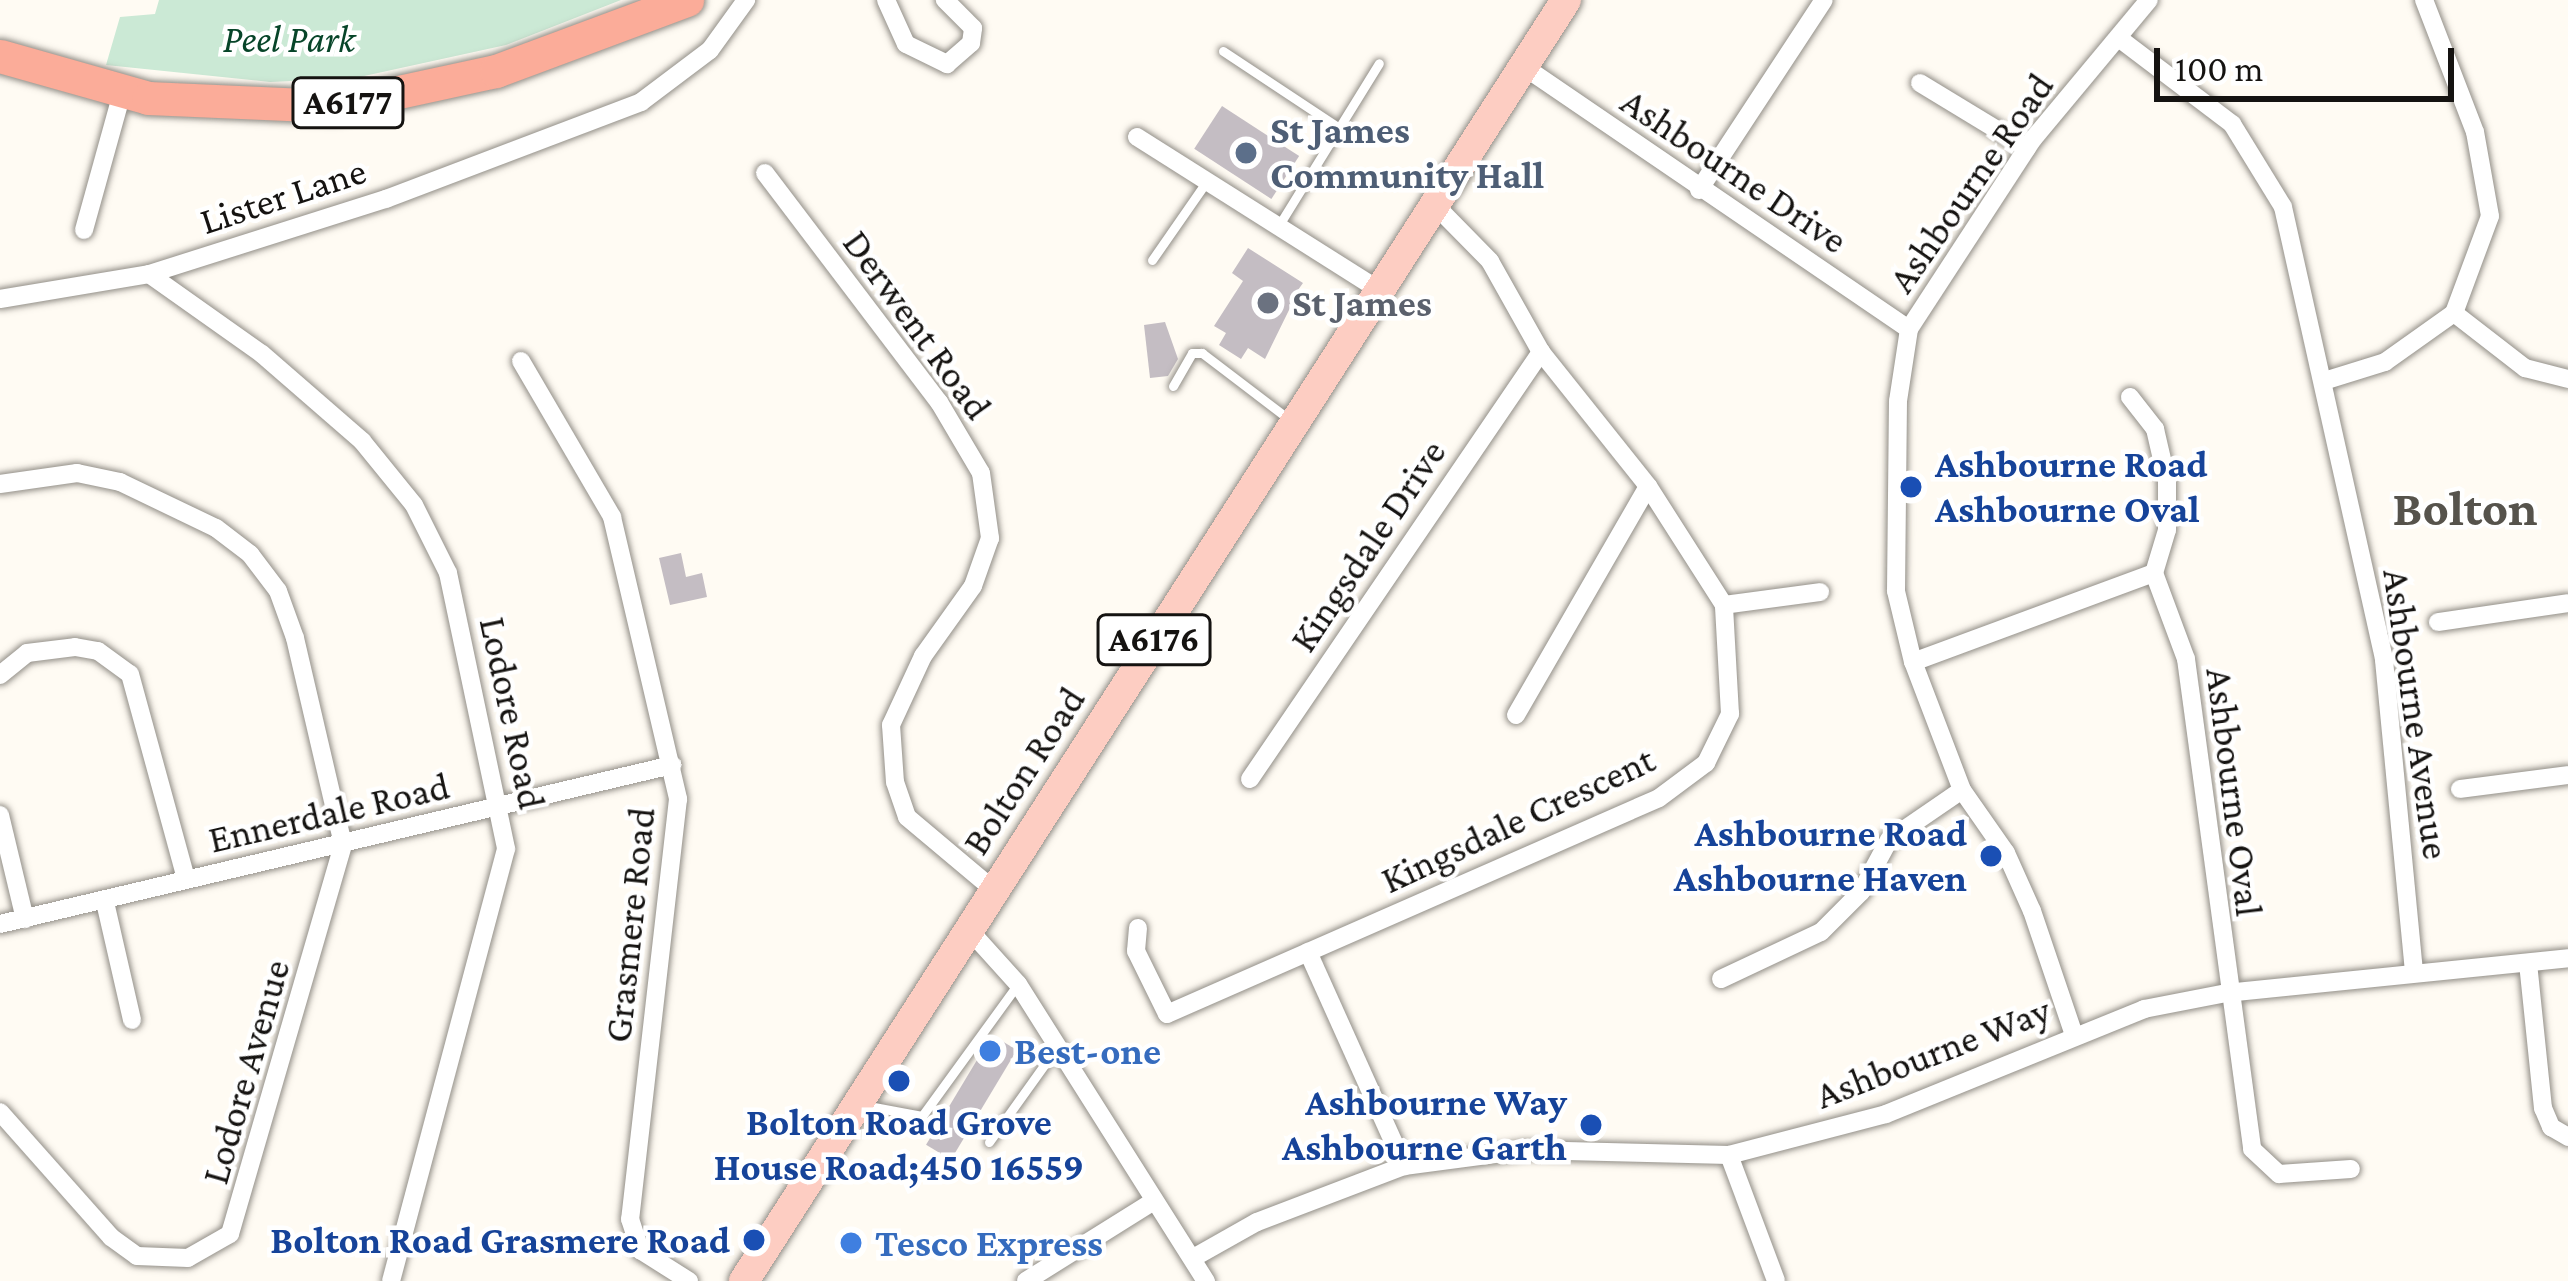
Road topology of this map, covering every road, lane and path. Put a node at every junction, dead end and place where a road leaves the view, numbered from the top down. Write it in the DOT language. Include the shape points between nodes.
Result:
graph roads {
  1 [pos="686,0"];
  2 [pos="746,0"];
  3 [pos="886,0"];
  4 [pos="945,0"];
  5 [pos="1566,0"];
  6 [pos="1824,0"];
  7 [pos="2149,0"];
  8 [pos="2424,0"];
  9 [pos="2120,39"];
  10 [pos="1223,51"];
  11 [pos="0,56"];
  12 [pos="1379,63"];
  13 [pos="1523,66"];
  14 [pos="1920,83"];
  15 [pos="122,92"];
  16 [pos="1338,127"];
  17 [pos="1137,137"];
  18 [pos="2027,148"];
  19 [pos="765,173"];
  20 [pos="1207,181"];
  21 [pos="1699,190"];
  22 [pos="1435,205"];
  23 [pos="1279,225"];
  24 [pos="84,230"];
  25 [pos="1153,260"];
  26 [pos="148,274"];
  27 [pos="1379,290"];
  28 [pos="0,299"];
  29 [pos="2454,313"];
  30 [pos="1909,329"];
  31 [pos="1541,352"];
  32 [pos="520,361"];
  33 [pos="2568,379"];
  34 [pos="2324,381"];
  35 [pos="1173,386"];
  36 [pos="2130,397"];
  37 [pos="1294,423"];
  38 [pos="0,484"];
  39 [pos="1648,486"];
  40 [pos="2154,573"];
  41 [pos="1820,592"];
  42 [pos="2568,603"];
  43 [pos="1724,605"];
  44 [pos="2438,622"];
  45 [pos="1913,662"];
  46 [pos="0,675"];
  47 [pos="1516,715"];
  48 [pos="671,765"];
  49 [pos="2568,775"];
  50 [pos="1250,779"];
  51 [pos="2460,789"];
  52 [pos="1962,790"];
  53 [pos="502,808"];
  54 [pos="0,815"];
  55 [pos="343,845"];
  56 [pos="186,879"];
  57 [pos="994,890"];
  58 [pos="105,902"];
  59 [pos="26,919"];
  60 [pos="0,924"];
  61 [pos="1138,928"];
  62 [pos="971,932"];
  63 [pos="1308,952"];
  64 [pos="2568,958"];
  65 [pos="2528,964"];
  66 [pos="2414,972"];
  67 [pos="1721,979"];
  68 [pos="1018,984"];
  69 [pos="2226,993"];
  70 [pos="132,1021"];
  71 [pos="2074,1035"];
  72 [pos="1057,1047"];
  73 [pos="858,1104"];
  74 [pos="0,1112"];
  75 [pos="2568,1137"];
  76 [pos="989,1142"];
  77 [pos="1729,1155"];
  78 [pos="1403,1166"];
  79 [pos="2351,1169"];
  80 [pos="1154,1201"];
  81 [pos="1192,1258"];
  82 [pos="391,1281"];
  83 [pos="689,1281"];
  84 [pos="744,1281"];
  85 [pos="1026,1281"];
  86 [pos="1206,1281"];
  87 [pos="1776,1281"];
  1 -- 15 [label="highway, A6177" via="496,71 334,106 206,105"];
  2 -- 26 [label="street, Lister Lane" via="710,50 641,102 386,199"];
  3 -- 4 [label="street" via="906,44 947,64 971,43 973,28"];
  5 -- 13 [label="main road, Bolton Road / A6176"];
  6 -- 21 [label="street"];
  7 -- 9 [label="street, Ashbourne Road"];
  8 -- 29 [label="street" via="2475,132 2490,216"];
  9 -- 18 [label="street, Ashbourne Road"];
  9 -- 34 [label="street, Ashbourne Avenue" via="2232,124 2283,207"];
  10 -- 16 [label="lane"];
  11 -- 15 [label="highway, A6177"];
  12 -- 16 [label="lane"];
  13 -- 21 [label="street, Ashbourne Drive"];
  13 -- 22 [label="main road, Bolton Road / A6176"];
  14 -- 18 [label="street"];
  15 -- 24 [label="street"];
  16 -- 23 [label="lane"];
  17 -- 20 [label="street"];
  18 -- 30 [label="street, Ashbourne Road"];
  19 -- 57 [label="street, Derwent Road" via="939,402 981,473 990,538 973,586 923,656 891,724 907,817"];
  20 -- 23 [label="street"];
  20 -- 25 [label="lane"];
  21 -- 30 [label="street, Ashbourne Drive"];
  22 -- 27 [label="main road, Bolton Road / A6176"];
  22 -- 31 [label="street, Kingsdale Crescent" via="1490,261"];
  23 -- 27 [label="street"];
  26 -- 28 [label="street, Lister Lane"];
  26 -- 53 [label="street, Lodore Road" via="327,409 413,505 448,573"];
  27 -- 37 [label="main road, Bolton Road / A6176"];
  29 -- 33 [label="street" via="2525,368"];
  29 -- 34 [label="street" via="2385,362"];
  30 -- 45 [label="street, Ashbourne Road" via="1898,401 1895,591"];
  31 -- 39 [label="street, Kingsdale Crescent"];
  31 -- 50 [label="street, Kingsdale Drive"];
  32 -- 48 [label="street, Grasmere Road" via="585,458 612,517"];
  34 -- 66 [label="street, Ashbourne Avenue" via="2384,660"];
  35 -- 37 [label="lane" via="1192,353 1202,353"];
  36 -- 40 [label="street" via="2155,429 2167,481 2167,530"];
  37 -- 57 [label="main road, Bolton Road / A6176"];
  38 -- 55 [label="street" via="77,473 120,482 216,528 250,554 278,591 295,638"];
  39 -- 43 [label="street, Kingsdale Crescent"];
  39 -- 47 [label="street"];
  40 -- 45 [label="street"];
  40 -- 69 [label="street, Ashbourne Oval" via="2186,659"];
  41 -- 43 [label="street"];
  42 -- 44 [label="street"];
  43 -- 63 [label="street, Kingsdale Crescent" via="1730,714 1706,763 1659,798"];
  45 -- 52 [label="street, Ashbourne Road"];
  46 -- 56 [label="street" via="27,653 75,647 98,651 130,674"];
  48 -- 53 [label="street, Ennerdale Road"];
  48 -- 83 [label="street, Grasmere Road" via="678,847 630,1220 640,1250"];
  49 -- 51 [label="street"];
  52 -- 67 [label="street" via="1889,840 1861,892 1821,932"];
  52 -- 71 [label="street, Ashbourne Road" via="2006,853"];
  53 -- 55 [label="street, Ennerdale Road"];
  53 -- 82 [label="street, Lodore Road" via="503,870"];
  54 -- 59 [label="street"];
  55 -- 56 [label="street, Ennerdale Road"];
  55 -- 74 [label="street, Lodore Avenue" via="230,1234 188,1258 137,1256"];
  56 -- 58 [label="street, Ennerdale Road"];
  57 -- 62 [label="main road, Bolton Road / A6176"];
  58 -- 59 [label="street, Ennerdale Road"];
  58 -- 70 [label="street"];
  59 -- 60 [label="street, Ennerdale Road"];
  61 -- 63 [label="street, Kingsdale Crescent" via="1136,951 1167,1014"];
  62 -- 68 [label="street"];
  62 -- 73 [label="main road, Bolton Road / A6176"];
  63 -- 78 [label="street"];
  64 -- 65 [label="street, Ashbourne Way"];
  65 -- 66 [label="street, Ashbourne Way"];
  65 -- 75 [label="street" via="2543,1108 2551,1127"];
  66 -- 69 [label="street, Ashbourne Way"];
  68 -- 72 [label="street"];
  68 -- 73 [label="lane" via="922,1116"];
  69 -- 71 [label="street, Ashbourne Way" via="2144,1009"];
  69 -- 79 [label="street, Ashbourne Oval" via="2258,1161 2279,1174"];
  71 -- 77 [label="street, Ashbourne Way" via="1886,1114"];
  72 -- 76 [label="lane"];
  72 -- 80 [label="street"];
  73 -- 84 [label="main road, Bolton Road / A6176"];
  77 -- 78 [label="street, Ashbourne Way" via="1526,1150"];
  77 -- 87 [label="street"];
  78 -- 81 [label="street, Ashbourne Way" via="1257,1222"];
  80 -- 81 [label="street"];
  80 -- 85 [label="street"];
  81 -- 86 [label="street"];
}
